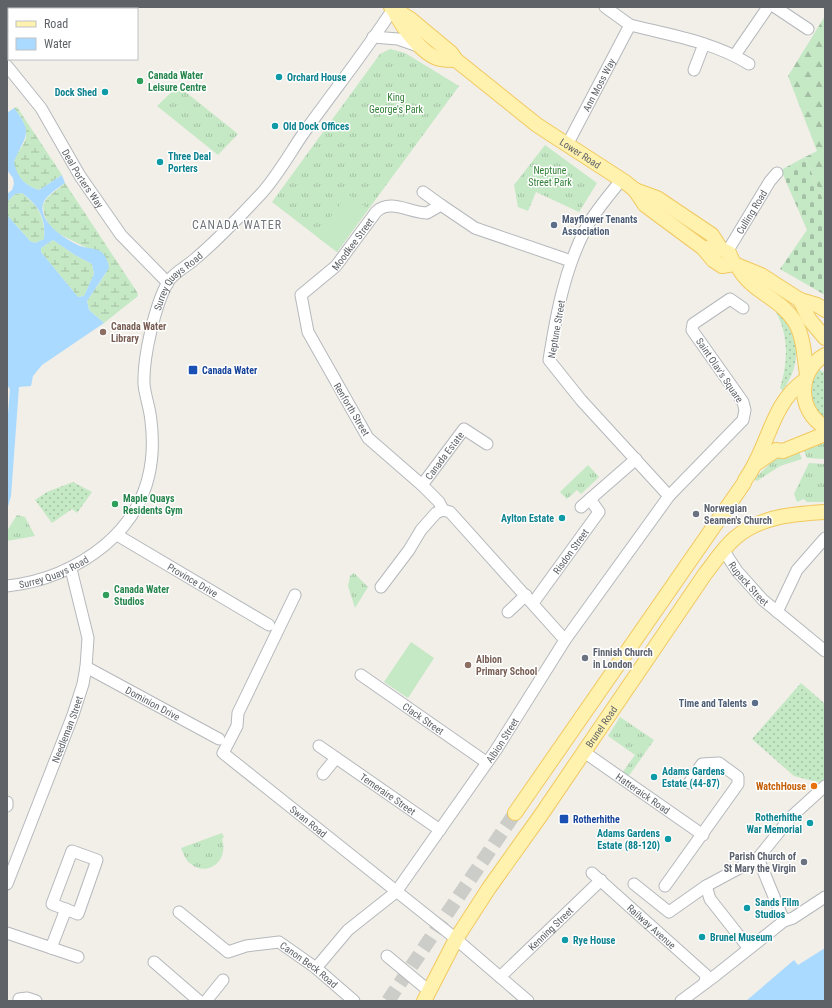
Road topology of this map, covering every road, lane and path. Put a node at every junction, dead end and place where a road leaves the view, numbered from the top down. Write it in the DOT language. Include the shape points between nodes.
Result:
graph roads {
  1 [pos="605,7"];
  2 [pos="768,7"];
  3 [pos="775,7"];
  4 [pos="392,8"];
  5 [pos="630,25"];
  6 [pos="808,29"];
  7 [pos="373,37"];
  8 [pos="704,44"];
  9 [pos="422,48"];
  10 [pos="735,55"];
  11 [pos="456,60"];
  12 [pos="749,64"];
  13 [pos="7,66"];
  14 [pos="694,70"];
  15 [pos="567,145"];
  16 [pos="777,173"];
  17 [pos="621,180"];
  18 [pos="635,190"];
  19 [pos="422,192"];
  20 [pos="441,205"];
  21 [pos="703,248"];
  22 [pos="730,258"];
  23 [pos="571,261"];
  24 [pos="168,283"];
  25 [pos="800,300"];
  26 [pos="743,308"];
  27 [pos="825,310"];
  28 [pos="308,332"];
  29 [pos="825,338"];
  30 [pos="825,355"];
  31 [pos="806,377"];
  32 [pos="825,427"];
  33 [pos="825,433"];
  34 [pos="487,444"];
  35 [pos="636,458"];
  36 [pos="756,463"];
  37 [pos="422,485"];
  38 [pos="669,496"];
  39 [pos="590,499"];
  40 [pos="581,507"];
  41 [pos="443,510"];
  42 [pos="825,512"];
  43 [pos="117,535"];
  44 [pos="825,538"];
  45 [pos="724,551"];
  46 [pos="71,569"];
  47 [pos="7,586"];
  48 [pos="381,587"];
  49 [pos="295,595"];
  50 [pos="529,599"];
  51 [pos="508,612"];
  52 [pos="777,612"];
  53 [pos="270,625"];
  54 [pos="565,640"];
  55 [pos="825,651"];
  56 [pos="86,667"];
  57 [pos="361,675"];
  58 [pos="219,739"];
  59 [pos="319,746"];
  60 [pos="584,752"];
  61 [pos="336,758"];
  62 [pos="486,762"];
  63 [pos="323,774"];
  64 [pos="689,783"];
  65 [pos="825,786"];
  66 [pos="7,802"];
  67 [pos="7,806"];
  68 [pos="515,813"];
  69 [pos="440,830"];
  70 [pos="703,835"];
  71 [pos="12,856"];
  72 [pos="758,858"];
  73 [pos="596,876"];
  74 [pos="7,884"];
  75 [pos="634,884"];
  76 [pos="665,886"];
  77 [pos="706,886"];
  78 [pos="396,892"];
  79 [pos="825,897"];
  80 [pos="66,909"];
  81 [pos="179,912"];
  82 [pos="784,921"];
  83 [pos="7,933"];
  84 [pos="456,939"];
  85 [pos="51,948"];
  86 [pos="748,949"];
  87 [pos="387,956"];
  88 [pos="78,958"];
  89 [pos="154,962"];
  90 [pos="316,968"];
  91 [pos="500,977"];
  92 [pos="223,980"];
  93 [pos="705,982"];
  94 [pos="427,996"];
  95 [pos="20,1001"];
  96 [pos="36,1001"];
  97 [pos="199,1001"];
  98 [pos="206,1001"];
  99 [pos="354,1001"];
  100 [pos="528,1001"];
  101 [pos="681,1001"];
  1 -- 5 [label="street"];
  2 -- 10 [label="street"];
  3 -- 6 [label="street"];
  4 -- 7 [label="street, Surrey Quays Road"];
  4 -- 9 [label="main road" via="401,25"];
  4 -- 11 [label="main road, Lower Road" via="409,18"];
  5 -- 8 [label="street"];
  5 -- 15 [label="street, Ann Moss Way"];
  7 -- 9 [label="street" via="398,39"];
  7 -- 24 [label="street, Surrey Quays Road" via="261,194"];
  8 -- 10 [label="street"];
  8 -- 14 [label="street"];
  9 -- 11 [label="main road" via="439,59"];
  10 -- 12 [label="street"];
  11 -- 15 [label="main road, Lower Road" via="537,125"];
  13 -- 24 [label="street, Deal Porters Way" via="41,108 80,176 121,235"];
  15 -- 17 [label="main road, Lower Road"];
  16 -- 22 [label="street, Culling Road" via="770,181"];
  17 -- 18 [label="main road, Lower Road"];
  17 -- 23 [label="street, Neptune Street" via="586,229"];
  18 -- 21 [label="main road, Lower Road" via="645,205"];
  18 -- 22 [label="main road" via="657,198 712,236"];
  19 -- 20 [label="street"];
  20 -- 23 [label="street" via="475,228"];
  20 -- 28 [label="street, Moodkee Street" via="427,213 392,206 380,208 336,266 301,295"];
  21 -- 22 [label="main road, Lower Road"];
  21 -- 22 [label="main road, Lower Road" via="722,266"];
  22 -- 25 [label="main road, Lower Road"];
  22 -- 31 [label="main road" via="744,278 778,303 796,322 801,337"];
  23 -- 35 [label="street, Neptune Street" via="558,305 548,360 581,400"];
  24 -- 43 [label="street, Surrey Quays Road" via="153,325 145,369 144,385 151,420 150,466 139,504"];
  25 -- 27 [label="main road, Lower Road"];
  25 -- 29 [label="main road" via="809,319"];
  26 -- 38 [label="street, Saint Olav's Square" via="730,300 694,324 692,330 742,402 743,420"];
  28 -- 37 [label="street, Renforth Street" via="368,438"];
  30 -- 31 [label="main road" via="816,362"];
  31 -- 32 [label="main road" via="806,406 815,420"];
  31 -- 36 [label="main road" via="779,408"];
  33 -- 36 [label="main road" via="783,451 776,450"];
  34 -- 37 [label="street, Canada Estate" via="464,429"];
  35 -- 38 [label="street, Neptune Street"];
  35 -- 39 [label="street"];
  36 -- 68 [label="main road"];
  37 -- 41 [label="street, Renforth Street" via="435,497"];
  38 -- 54 [label="street, Albion Street"];
  39 -- 40 [label="street"];
  39 -- 50 [label="street, Risdon Street" via="599,512"];
  41 -- 48 [label="street" via="436,512 420,530 409,550"];
  41 -- 50 [label="street, Renforth Street" via="450,512"];
  42 -- 45 [label="main road, Brunel Road" via="775,518 735,538"];
  43 -- 46 [label="street, Surrey Quays Road"];
  43 -- 53 [label="street, Province Drive"];
  44 -- 52 [label="street" via="797,570"];
  45 -- 52 [label="street, Rupack Street" via="756,593"];
  45 -- 60 [label="main road, Brunel Road" via="705,574"];
  46 -- 47 [label="street, Surrey Quays Road" via="24,584"];
  46 -- 56 [label="street, Needleman Street" via="88,638"];
  49 -- 78 [label="street, Swan Road" via="238,713 237,726 223,753"];
  50 -- 51 [label="street"];
  50 -- 54 [label="street, Renforth Street"];
  52 -- 55 [label="street, Rupack Street"];
  54 -- 62 [label="street, Albion Street"];
  56 -- 58 [label="street, Dominion Drive"];
  56 -- 71 [label="street, Needleman Street" via="73,715"];
  57 -- 62 [label="street, Clack Street"];
  59 -- 61 [label="street, Temeraire Street"];
  60 -- 70 [label="street, Hatteraick Road"];
  60 -- 84 [label="main road, Brunel Road"];
  61 -- 63 [label="street"];
  61 -- 69 [label="street, Temeraire Street"];
  62 -- 69 [label="street, Albion Street"];
  64 -- 70 [label="street" via="702,764 719,763 738,777 738,784"];
  65 -- 72 [label="street" via="791,817"];
  66 -- 67 [label="street"];
  69 -- 78 [label="street, Albion Street"];
  70 -- 76 [label="street"];
  71 -- 74 [label="street, Needleman Street"];
  72 -- 77 [label="street"];
  72 -- 82 [label="street"];
  73 -- 91 [label="street, Kenning Street"];
  73 -- 93 [label="street, Railway Avenue" via="706,975"];
  75 -- 77 [label="street" via="669,912"];
  77 -- 86 [label="street" via="710,899"];
  78 -- 84 [label="street, Swan Road"];
  78 -- 90 [label="street, Albion Street" via="348,930"];
  79 -- 82 [label="street"];
  80 -- 80 [label="street" via="52,904 72,851 97,860 78,914"];
  80 -- 85 [label="street"];
  81 -- 90 [label="street, Canon Beck Road" via="228,952 246,946 279,942"];
  82 -- 86 [label="street"];
  83 -- 85 [label="street"];
  84 -- 91 [label="street, Swan Road"];
  84 -- 94 [label="main road, Brunel Road"];
  85 -- 88 [label="street"];
  86 -- 93 [label="street"];
  87 -- 94 [label="street"];
  89 -- 97 [label="street"];
  90 -- 99 [label="street, Canon Beck Road"];
  91 -- 100 [label="street, Swan Road"];
  92 -- 98 [label="street"];
  93 -- 101 [label="street"];
  95 -- 96 [label="street" via="19,999 27,998"];
}
